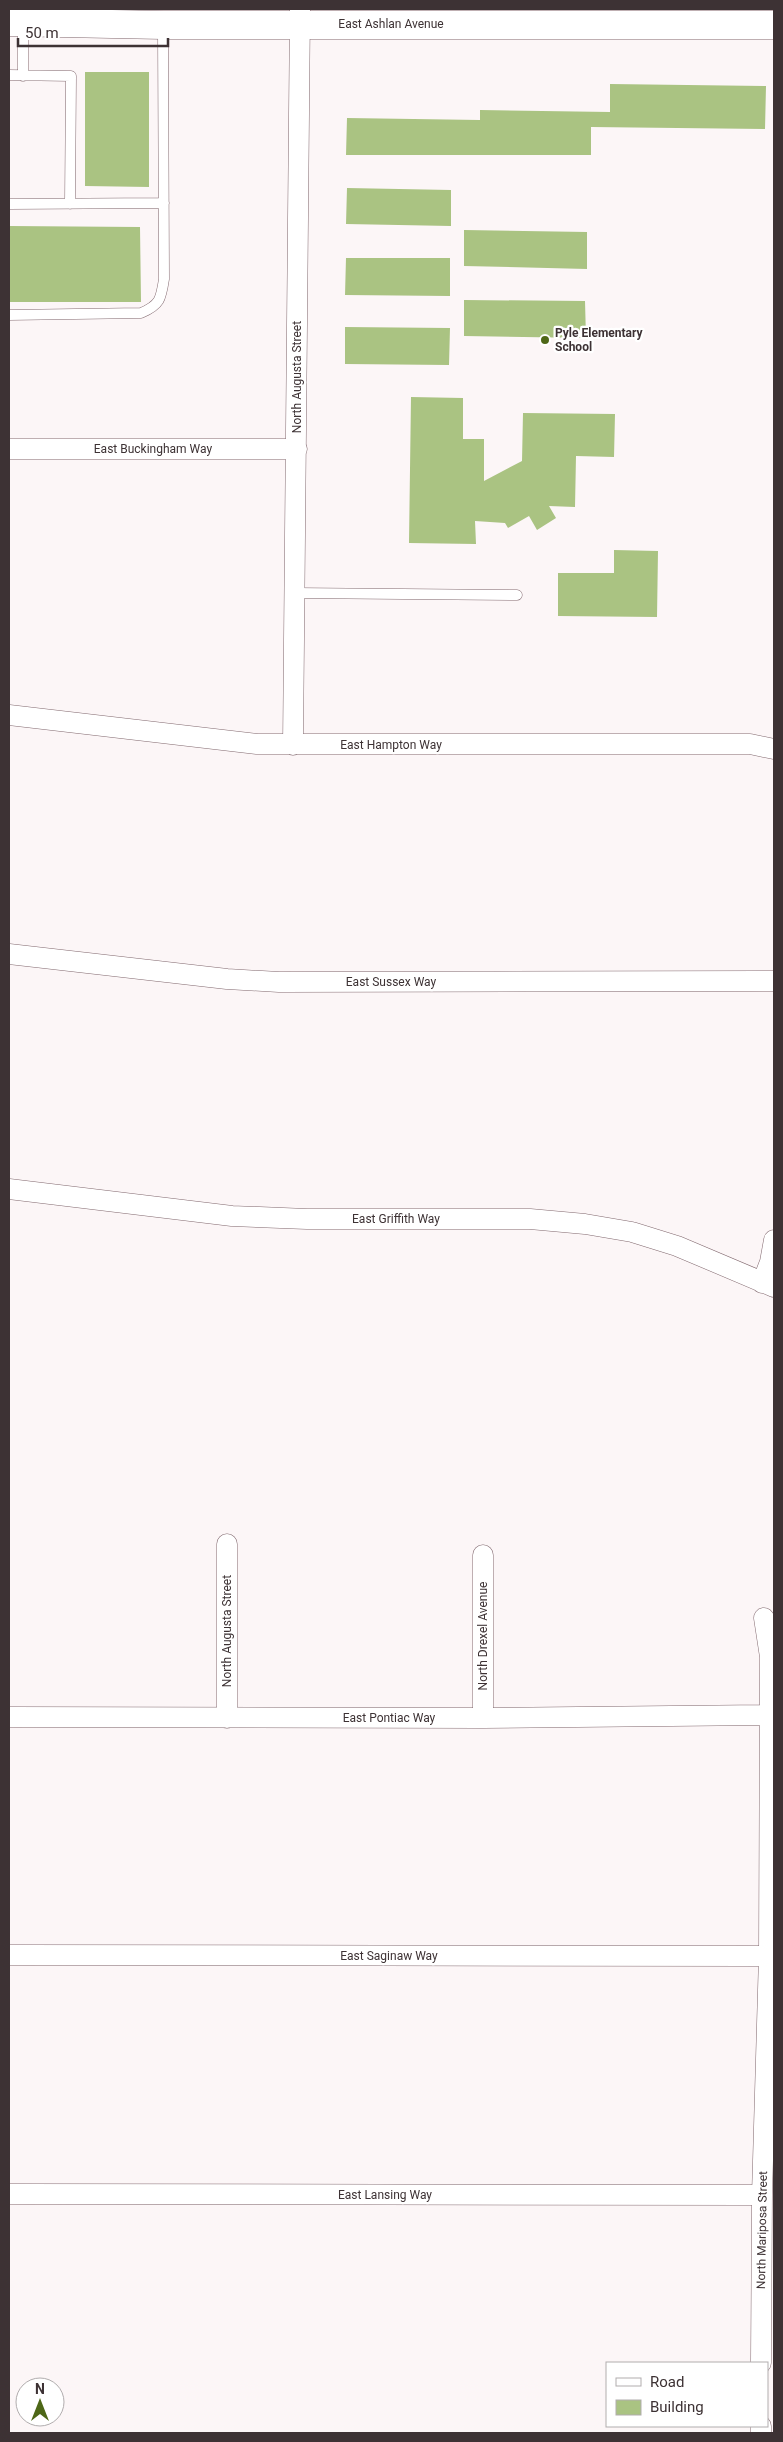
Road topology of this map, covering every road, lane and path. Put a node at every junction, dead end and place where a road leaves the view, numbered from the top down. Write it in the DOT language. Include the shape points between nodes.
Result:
graph roads {
  1 [pos="66,16"];
  2 [pos="299,17"];
  3 [pos="16,22"];
  4 [pos="774,24"];
  5 [pos="163,25"];
  6 [pos="9,75"];
  7 [pos="22,76"];
  8 [pos="164,203"];
  9 [pos="9,204"];
  10 [pos="70,204"];
  11 [pos="9,315"];
  12 [pos="9,449"];
  13 [pos="297,449"];
  14 [pos="294,593"];
  15 [pos="517,595"];
  16 [pos="9,715"];
  17 [pos="293,745"];
  18 [pos="774,749"];
  19 [pos="9,954"];
  20 [pos="774,981"];
  21 [pos="9,1190"];
  22 [pos="774,1240"];
  23 [pos="768,1285"];
  24 [pos="227,1544"];
  25 [pos="483,1555"];
  26 [pos="764,1618"];
  27 [pos="770,1715"];
  28 [pos="9,1717"];
  29 [pos="227,1718"];
  30 [pos="482,1718"];
  31 [pos="9,1955"];
  32 [pos="769,1956"];
  33 [pos="9,2194"];
  34 [pos="762,2195"];
  35 [pos="761,2362"];
  1 -- 3 [label="main road, East Ashlan Avenue"];
  1 -- 5 [label="main road, East Ashlan Avenue"];
  2 -- 4 [label="main road, East Ashlan Avenue"];
  2 -- 5 [label="main road, East Ashlan Avenue"];
  2 -- 13 [label="street, North Augusta Street"];
  3 -- 7 [label="lane"];
  5 -- 8 [label="lane"];
  6 -- 7 [label="lane"];
  7 -- 10 [label="lane" via="71,76"];
  8 -- 10 [label="lane"];
  8 -- 11 [label="lane" via="164,279 155,306 141,312"];
  9 -- 10 [label="lane"];
  12 -- 13 [label="street, East Buckingham Way"];
  13 -- 14 [label="street, North Augusta Street"];
  14 -- 15 [label="lane"];
  14 -- 17 [label="street, North Augusta Street"];
  16 -- 17 [label="street, East Hampton Way" via="257,744"];
  17 -- 18 [label="street, East Hampton Way" via="750,744"];
  19 -- 20 [label="street, East Sussex Way" via="279,982"];
  21 -- 23 [label="street, East Griffith Way" via="232,1216 530,1219 584,1224 632,1232 677,1246"];
  22 -- 23 [label="street"];
  24 -- 29 [label="street, North Augusta Street"];
  25 -- 30 [label="street, North Drexel Avenue"];
  26 -- 27 [label="street, North Mariposa Street" via="770,1656"];
  27 -- 30 [label="street, East Pontiac Way"];
  27 -- 32 [label="street, North Mariposa Street"];
  28 -- 29 [label="street, East Pontiac Way"];
  29 -- 30 [label="street, East Pontiac Way"];
  31 -- 32 [label="street, East Saginaw Way"];
  32 -- 34 [label="street, North Mariposa Street"];
  33 -- 34 [label="street, East Lansing Way"];
  34 -- 35 [label="street, North Mariposa Street"];
}
